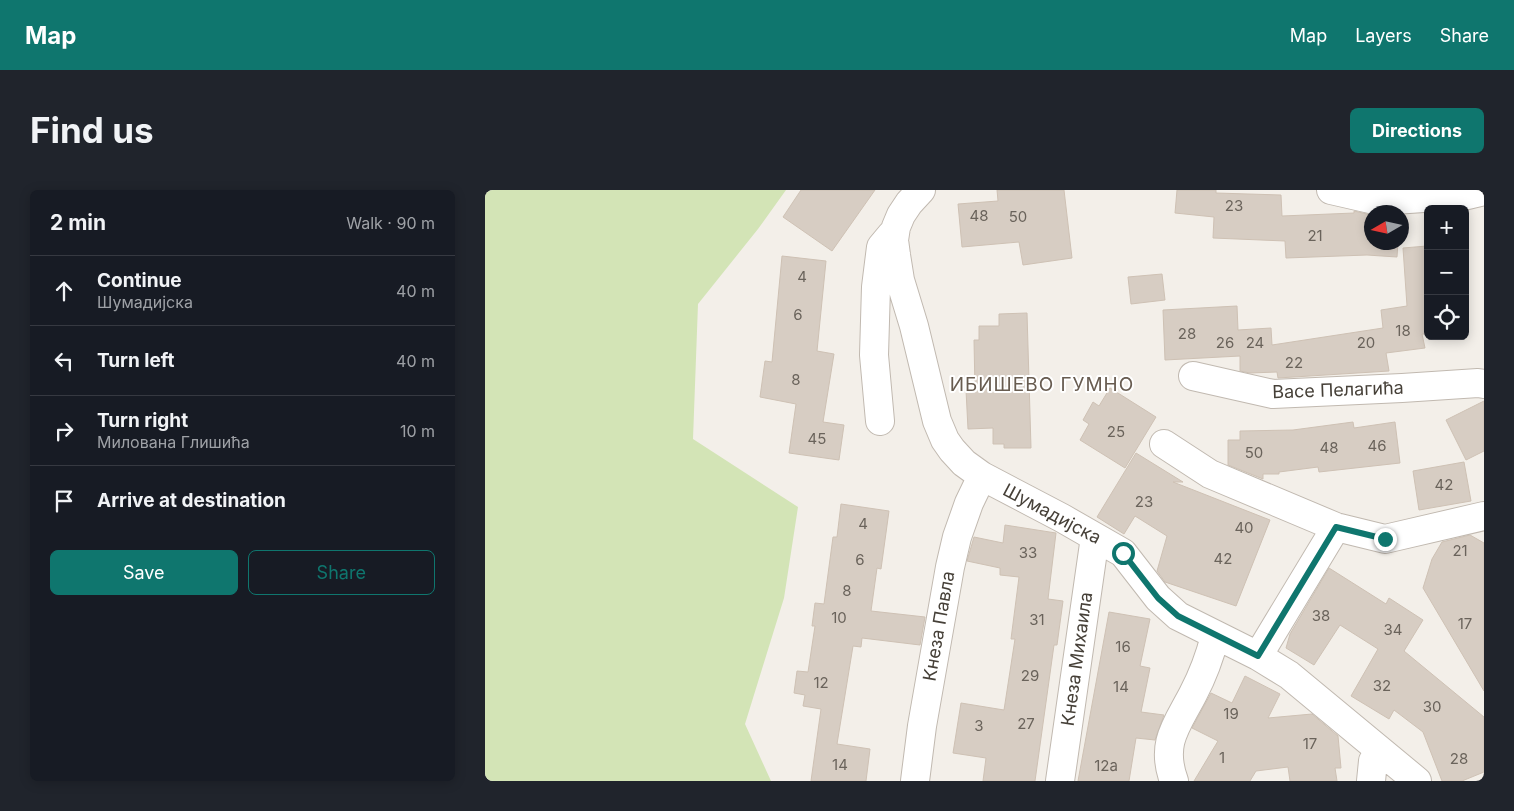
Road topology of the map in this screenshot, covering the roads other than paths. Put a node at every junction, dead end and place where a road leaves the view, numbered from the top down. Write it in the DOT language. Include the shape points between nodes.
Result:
graph roads {
  1 [pos="921,190"];
  2 [pos="1331,190"];
  3 [pos="1484,190"];
  4 [pos="896,228"];
  5 [pos="1193,376"];
  6 [pos="1484,384"];
  7 [pos="880,421"];
  8 [pos="1164,444"];
  9 [pos="982,476"];
  10 [pos="1484,516"];
  11 [pos="1336,527"];
  12 [pos="1095,537"];
  13 [pos="1215,636"];
  14 [pos="1258,656"];
  15 [pos="1383,754"];
  16 [pos="915,781"];
  17 [pos="1061,781"];
  18 [pos="1174,781"];
  19 [pos="1371,781"];
  20 [pos="1417,781"];
  1 -- 4 [label="street, Шумадијска" via="905,209"];
  2 -- 3 [label="street" via="1379,201 1469,195"];
  4 -- 7 [label="street" via="881,247 876,287 874,355"];
  4 -- 9 [label="street, Шумадијска" via="894,240 900,280 937,421 952,450"];
  5 -- 6 [label="street, Васе Пелагића" via="1273,394"];
  8 -- 11 [label="street" via="1210,474"];
  9 -- 12 [label="street, Шумадијска"];
  9 -- 16 [label="street, Кнеза Павла" via="969,503 950,566"];
  10 -- 11 [label="street" via="1385,539"];
  11 -- 14 [label="street"];
  12 -- 13 [label="street, Шумадијска" via="1123,553 1165,606"];
  12 -- 17 [label="street, Кнеза Михаила"];
  13 -- 14 [label="street, Шумадијска"];
  13 -- 18 [label="street" via="1204,671 1171,735 1169,767"];
  14 -- 15 [label="street, Шумадијска" via="1289,675"];
  15 -- 19 [label="street" via="1373,761"];
  15 -- 20 [label="street, Шумадијска"];
}
